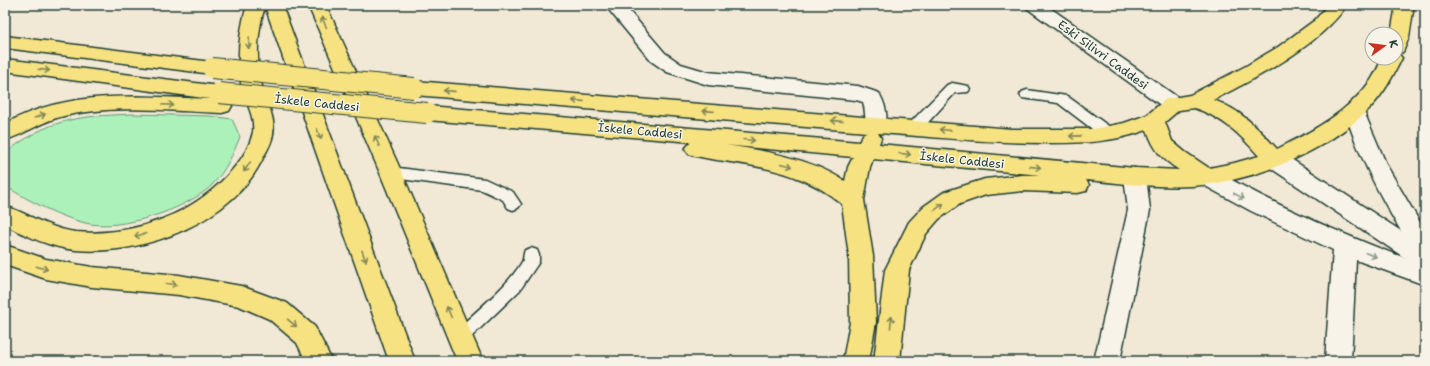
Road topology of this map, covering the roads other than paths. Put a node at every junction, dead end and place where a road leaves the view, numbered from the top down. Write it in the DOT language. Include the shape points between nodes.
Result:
graph roads {
  1 [pos="256,5"];
  2 [pos="273,5"];
  3 [pos="317,5"];
  4 [pos="614,5"];
  5 [pos="1034,5"];
  6 [pos="1338,5"];
  7 [pos="1405,5"];
  8 [pos="1402,26"];
  9 [pos="5,42"];
  10 [pos="5,65"];
  11 [pos="1390,66"];
  12 [pos="963,89"];
  13 [pos="1027,95"];
  14 [pos="221,100"];
  15 [pos="1194,100"];
  16 [pos="1173,104"];
  17 [pos="1355,112"];
  18 [pos="1154,120"];
  19 [pos="876,124"];
  20 [pos="915,127"];
  21 [pos="599,128"];
  22 [pos="5,133"];
  23 [pos="1109,134"];
  24 [pos="866,150"];
  25 [pos="1274,159"];
  26 [pos="391,173"];
  27 [pos="1135,176"];
  28 [pos="1206,176"];
  29 [pos="853,200"];
  30 [pos="513,204"];
  31 [pos="5,215"];
  32 [pos="1345,245"];
  33 [pos="1425,251"];
  34 [pos="5,255"];
  35 [pos="531,255"];
  36 [pos="1425,259"];
  37 [pos="1425,275"];
  38 [pos="460,337"];
  39 [pos="319,361"];
  40 [pos="402,361"];
  41 [pos="470,361"];
  42 [pos="856,361"];
  43 [pos="887,361"];
  44 [pos="1107,361"];
  45 [pos="1338,361"];
  1 -- 31 [label="highway, one-way" via="251,20 248,47 251,83 264,120 261,141 249,166 220,199 199,212 151,232 100,243 74,241 44,232"];
  2 -- 40 [label="highway, one-way"];
  26 -- 3 [label="highway, one-way"];
  4 -- 19 [label="street" via="658,57 674,68 708,78 858,93 872,98 876,110"];
  5 -- 16 [label="street, Eski Silivri Caddesi"];
  6 -- 15 [label="highway, İskele Caddesi" via="1321,24 1285,51 1253,71"];
  7 -- 8 [label="highway"];
  19 -- 9 [label="highway, İskele Caddesi, one-way, bridge" via="414,88 212,68"];
  10 -- 14 [label="highway, one-way"];
  11 -- 17 [label="highway, İskele Caddesi" via="1372,95"];
  12 -- 20 [label="lane" via="952,88"];
  13 -- 23 [label="lane" via="1062,99"];
  14 -- 21 [label="highway, İskele Caddesi, bridge" via="300,109 331,104"];
  22 -- 14 [label="highway, one-way" via="43,114 84,105"];
  15 -- 16 [label="highway, İskele Caddesi"];
  15 -- 25 [label="highway" via="1228,115 1244,126"];
  16 -- 18 [label="highway, İskele Caddesi"];
  17 -- 25 [label="highway, İskele Caddesi" via="1341,124"];
  17 -- 33 [label="street" via="1367,147 1391,196"];
  18 -- 23 [label="highway, İskele Caddesi"];
  18 -- 28 [label="highway" via="1163,145 1177,158"];
  19 -- 20 [label="highway, İskele Caddesi"];
  19 -- 24 [label="highway"];
  23 -- 20 [label="highway, İskele Caddesi, one-way" via="1062,137 1012,136"];
  21 -- 24 [label="highway, İskele Caddesi, one-way"];
  21 -- 29 [label="highway, one-way" via="655,144 766,160 800,169 828,179"];
  24 -- 27 [label="highway, İskele Caddesi, one-way"];
  24 -- 29 [label="highway" via="859,167"];
  25 -- 28 [label="highway, İskele Caddesi"];
  25 -- 36 [label="street"];
  26 -- 30 [label="lane" via="485,185 508,196"];
  38 -- 26 [label="highway, one-way"];
  27 -- 28 [label="highway, İskele Caddesi"];
  43 -- 27 [label="highway, one-way" via="897,270 917,228 931,213 952,198 985,187 1023,183 1086,185"];
  27 -- 44 [label="street" via="1139,210"];
  28 -- 32 [label="street, one-way" via="1240,197"];
  29 -- 42 [label="highway" via="861,256 863,314"];
  32 -- 37 [label="street, one-way"];
  32 -- 45 [label="street"];
  34 -- 39 [label="highway, one-way" via="46,269 92,277 179,285 241,296 278,312 306,335"];
  35 -- 38 [label="lane" via="531,262 514,285"];
  38 -- 41 [label="highway"];
}
